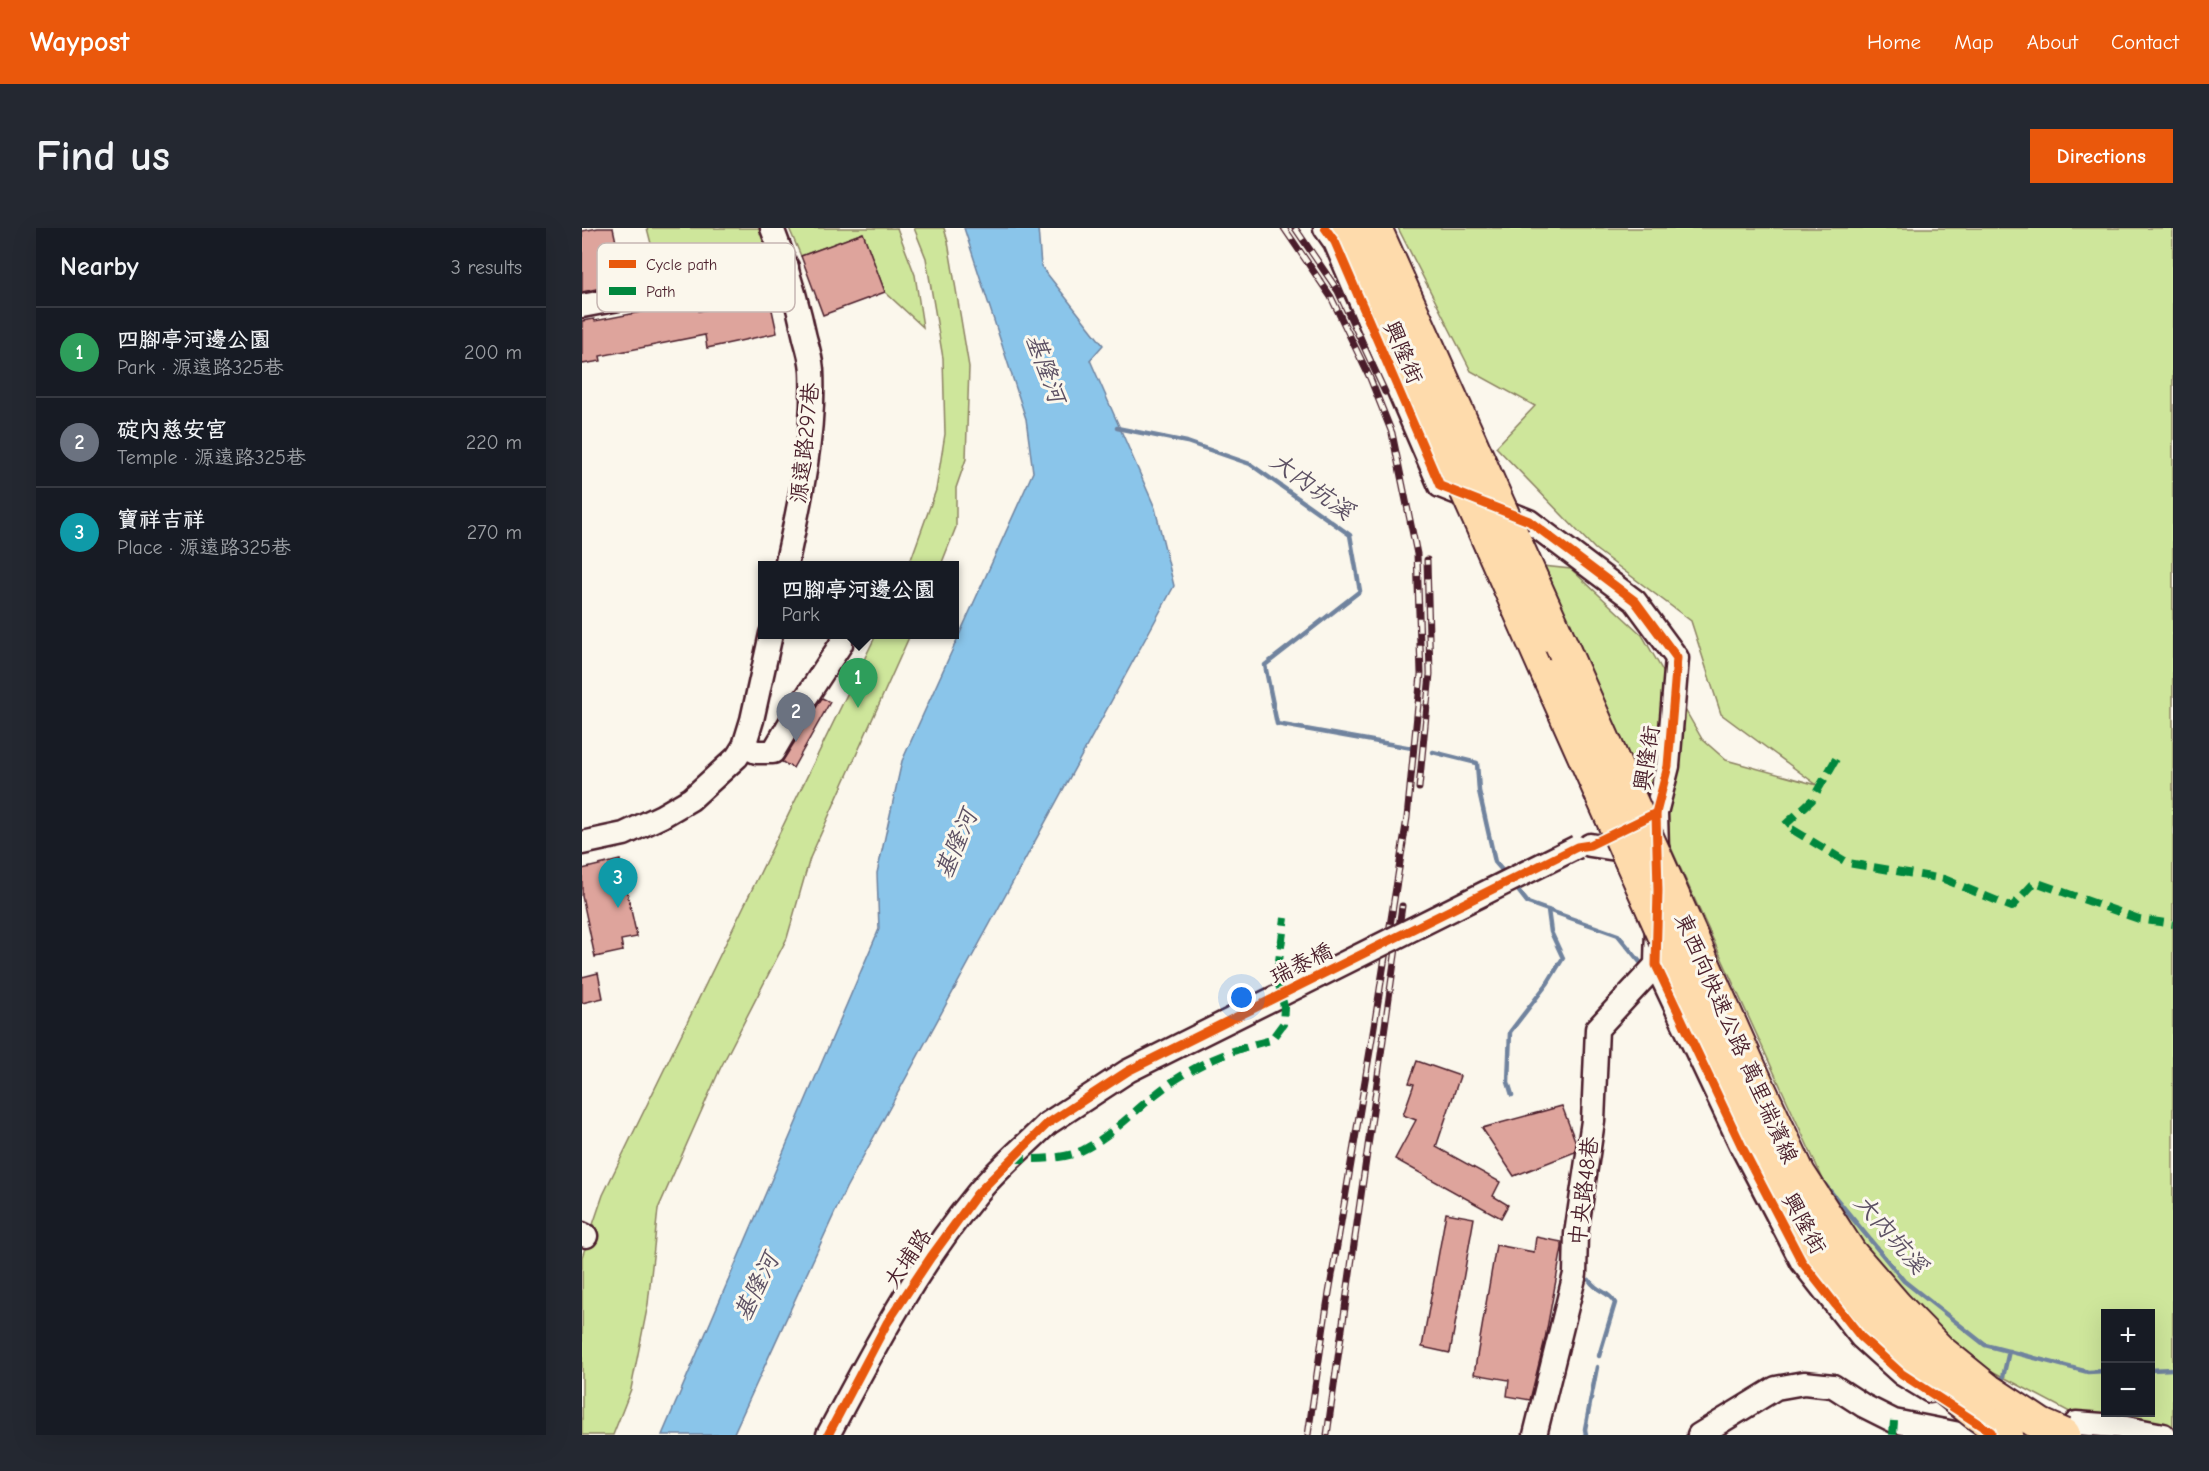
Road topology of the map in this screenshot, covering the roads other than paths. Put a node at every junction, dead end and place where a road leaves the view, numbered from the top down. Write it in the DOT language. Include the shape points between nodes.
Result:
graph roads {
  1 [pos="772,228"];
  2 [pos="1325,228"];
  3 [pos="1349,228"];
  4 [pos="1375,228"];
  5 [pos="778,243"];
  6 [pos="795,295"];
  7 [pos="597,303"];
  8 [pos="582,306"];
  9 [pos="1502,541"];
  10 [pos="788,557"];
  11 [pos="770,639"];
  12 [pos="841,644"];
  13 [pos="744,746"];
  14 [pos="1656,813"];
  15 [pos="582,843"];
  16 [pos="1583,846"];
  17 [pos="1658,891"];
  18 [pos="1656,965"];
  19 [pos="1047,1124"];
  20 [pos="2070,1429"];
  21 [pos="1999,1433"];
  22 [pos="828,1435"];
  23 [pos="1534,1435"];
  24 [pos="1699,1435"];
  25 [pos="1964,1435"];
  26 [pos="2163,1435"];
  1 -- 5 [label="street, 源遠路297巷"];
  2 -- 14 [label="street, 興隆街" via="1335,242 1440,486 1529,521 1635,602 1677,658 1668,766"];
  3 -- 9 [label="highway, 東西向快速公路 萬里瑞濱線, bridge"];
  4 -- 9 [label="highway, 東西向快速公路 萬里瑞濱線, bridge"];
  6 -- 10 [label="street, 源遠路297巷" via="812,368 810,428"];
  7 -- 8 [label="street"];
  9 -- 20 [label="highway, 東西向快速公路 萬里瑞濱線, bridge" via="1560,644 1799,1174 1850,1253 1934,1344 1988,1390 2041,1425"];
  9 -- 21 [label="highway, 東西向快速公路 萬里瑞濱線, bridge" via="1548,675 1779,1186 1831,1270 1878,1326 1925,1373"];
  11 -- 13 [label="street"];
  12 -- 13 [label="street" via="773,752 756,752"];
  13 -- 15 [label="street" via="691,799 624,834"];
  14 -- 16 [label="street"];
  14 -- 17 [label="street, 興隆街"];
  16 -- 17 [label="street" via="1616,849 1642,864"];
  16 -- 19 [label="street, 瑞泰橋, bridge" via="1128,1071"];
  17 -- 18 [label="street, 興隆街"];
  18 -- 21 [label="street, 興隆街" via="1743,1149 1802,1262 1861,1337 1902,1374"];
  18 -- 23 [label="street, 中央路48巷" via="1597,1029 1593,1121 1576,1234 1575,1274"];
  19 -- 22 [label="street, 大埔路" via="976,1194 931,1257 887,1323"];
  20 -- 26 [label="street" via="2116,1426"];
  24 -- 25 [label="street" via="1776,1388 1804,1383 1833,1386 1894,1421"];
}
